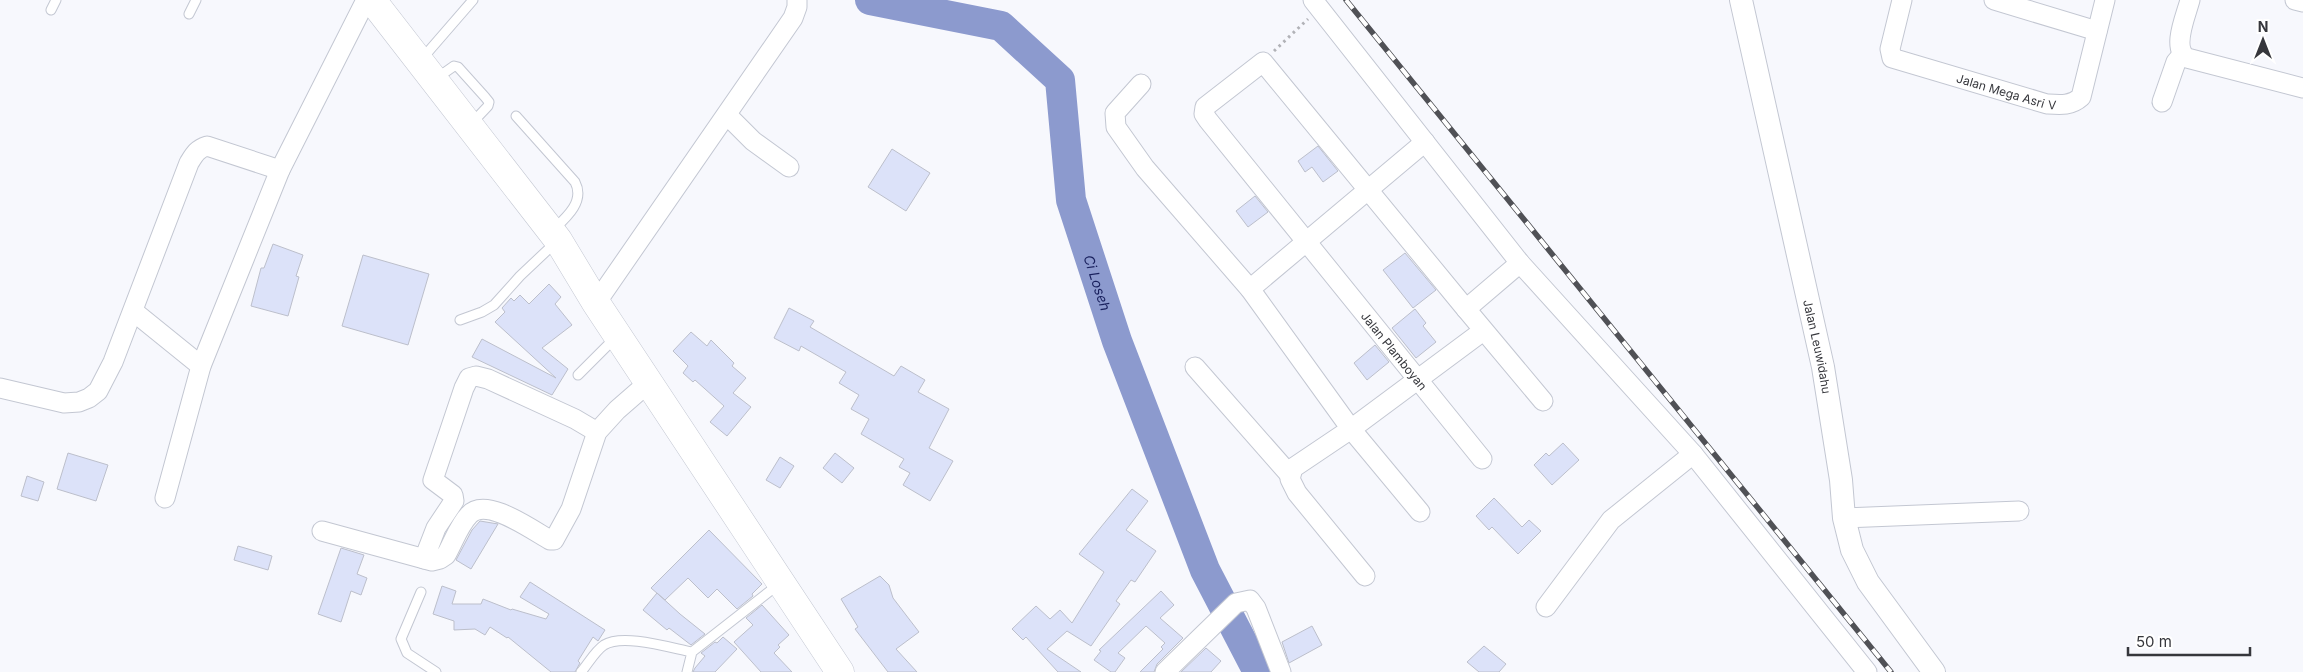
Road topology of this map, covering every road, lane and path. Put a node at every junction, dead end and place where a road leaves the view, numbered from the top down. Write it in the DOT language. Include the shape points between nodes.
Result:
graph roads {
  1 [pos="56,0"];
  2 [pos="196,0"];
  3 [pos="366,0"];
  4 [pos="372,0"];
  5 [pos="473,0"];
  6 [pos="798,0"];
  7 [pos="1741,0"];
  8 [pos="1902,0"];
  9 [pos="1994,0"];
  10 [pos="2105,0"];
  11 [pos="2190,0"];
  12 [pos="2295,0"];
  13 [pos="2303,2"];
  14 [pos="1316,4"];
  15 [pos="51,10"];
  16 [pos="189,14"];
  17 [pos="2097,31"];
  18 [pos="2182,55"];
  19 [pos="1263,62"];
  20 [pos="427,71"];
  21 [pos="1141,84"];
  22 [pos="2303,88"];
  23 [pos="2162,102"];
  24 [pos="727,115"];
  25 [pos="516,116"];
  26 [pos="1425,142"];
  27 [pos="789,167"];
  28 [pos="280,170"];
  29 [pos="1368,191"];
  30 [pos="555,236"];
  31 [pos="1306,241"];
  32 [pos="1520,263"];
  33 [pos="1250,289"];
  34 [pos="596,303"];
  35 [pos="1466,310"];
  36 [pos="133,311"];
  37 [pos="460,320"];
  38 [pos="1482,331"];
  39 [pos="617,336"];
  40 [pos="201,366"];
  41 [pos="1195,367"];
  42 [pos="578,375"];
  43 [pos="1419,379"];
  44 [pos="648,383"];
  45 [pos="0,388"];
  46 [pos="1543,401"];
  47 [pos="1351,429"];
  48 [pos="597,432"];
  49 [pos="1693,454"];
  50 [pos="1482,459"];
  51 [pos="1290,475"];
  52 [pos="165,498"];
  53 [pos="2019,511"];
  54 [pos="1420,512"];
  55 [pos="1844,518"];
  56 [pos="322,531"];
  57 [pos="424,559"];
  58 [pos="1366,576"];
  59 [pos="781,583"];
  60 [pos="421,592"];
  61 [pos="1546,607"];
  62 [pos="692,652"];
  63 [pos="425,668"];
  64 [pos="838,671"];
  65 [pos="436,672"];
  66 [pos="581,672"];
  67 [pos="688,672"];
  68 [pos="1165,672"];
  69 [pos="1281,672"];
  70 [pos="1867,672"];
  71 [pos="1934,672"];
  1 -- 15 [label="lane"];
  2 -- 16 [label="lane"];
  3 -- 28 [label="street"];
  4 -- 20 [label="highway"];
  5 -- 20 [label="lane"];
  6 -- 24 [label="street" via="793,18"];
  7 -- 55 [label="street, Jalan Leuwidahu" via="1823,367"];
  8 -- 17 [label="street, Jalan Mega Asri V" via="1890,49 1892,58 2048,104 2062,106 2081,97"];
  9 -- 17 [label="street"];
  10 -- 17 [label="street, Jalan Mega Asri V"];
  11 -- 18 [label="street" via="2179,47"];
  12 -- 13 [label="street"];
  14 -- 19 [label="path"];
  14 -- 26 [label="street"];
  18 -- 22 [label="street"];
  18 -- 23 [label="street" via="2176,62"];
  19 -- 29 [label="street"];
  19 -- 31 [label="street, Jalan Plamboyan" via="1205,107 1204,114"];
  20 -- 30 [label="highway"];
  21 -- 33 [label="street" via="1115,112 1116,127 1146,168"];
  24 -- 27 [label="street" via="753,141"];
  24 -- 34 [label="street"];
  25 -- 30 [label="lane" via="579,189 574,208"];
  26 -- 29 [label="street"];
  26 -- 32 [label="street"];
  28 -- 36 [label="street" via="207,146 200,148 189,163"];
  28 -- 40 [label="street"];
  29 -- 31 [label="street"];
  29 -- 35 [label="street"];
  30 -- 34 [label="highway"];
  30 -- 37 [label="lane" via="494,305"];
  31 -- 33 [label="street"];
  31 -- 43 [label="street, Jalan Plamboyan"];
  32 -- 35 [label="street"];
  32 -- 49 [label="street"];
  33 -- 47 [label="street"];
  34 -- 39 [label="highway"];
  35 -- 38 [label="street"];
  36 -- 40 [label="street"];
  36 -- 45 [label="street" via="113,362 98,390 89,398 64,402"];
  38 -- 43 [label="street"];
  38 -- 46 [label="street"];
  39 -- 42 [label="lane"];
  39 -- 44 [label="highway"];
  40 -- 52 [label="street"];
  41 -- 51 [label="street"];
  43 -- 47 [label="street"];
  43 -- 50 [label="street, Jalan Plamboyan"];
  44 -- 48 [label="street"];
  44 -- 59 [label="highway"];
  47 -- 51 [label="street" via="1293,468"];
  47 -- 54 [label="street"];
  48 -- 57 [label="street" via="571,509 554,540 499,512 484,509 468,515 446,555 432,561"];
  48 -- 57 [label="street" via="488,379 469,378 433,480 453,495 454,501 436,528"];
  49 -- 61 [label="street" via="1611,520"];
  49 -- 70 [label="street"];
  51 -- 58 [label="street" via="1297,493"];
  53 -- 55 [label="street"];
  55 -- 71 [label="street, Jalan Leuwidahu" via="1852,550 1868,582"];
  56 -- 57 [label="street"];
  59 -- 62 [label="lane"];
  59 -- 64 [label="highway"];
  60 -- 63 [label="lane" via="401,640 407,653"];
  62 -- 66 [label="lane" via="638,641 617,641 604,644"];
  62 -- 67 [label="lane"];
  63 -- 65 [label="lane"];
  68 -- 69 [label="street" via="1236,603 1245,600 1252,602"];
}
